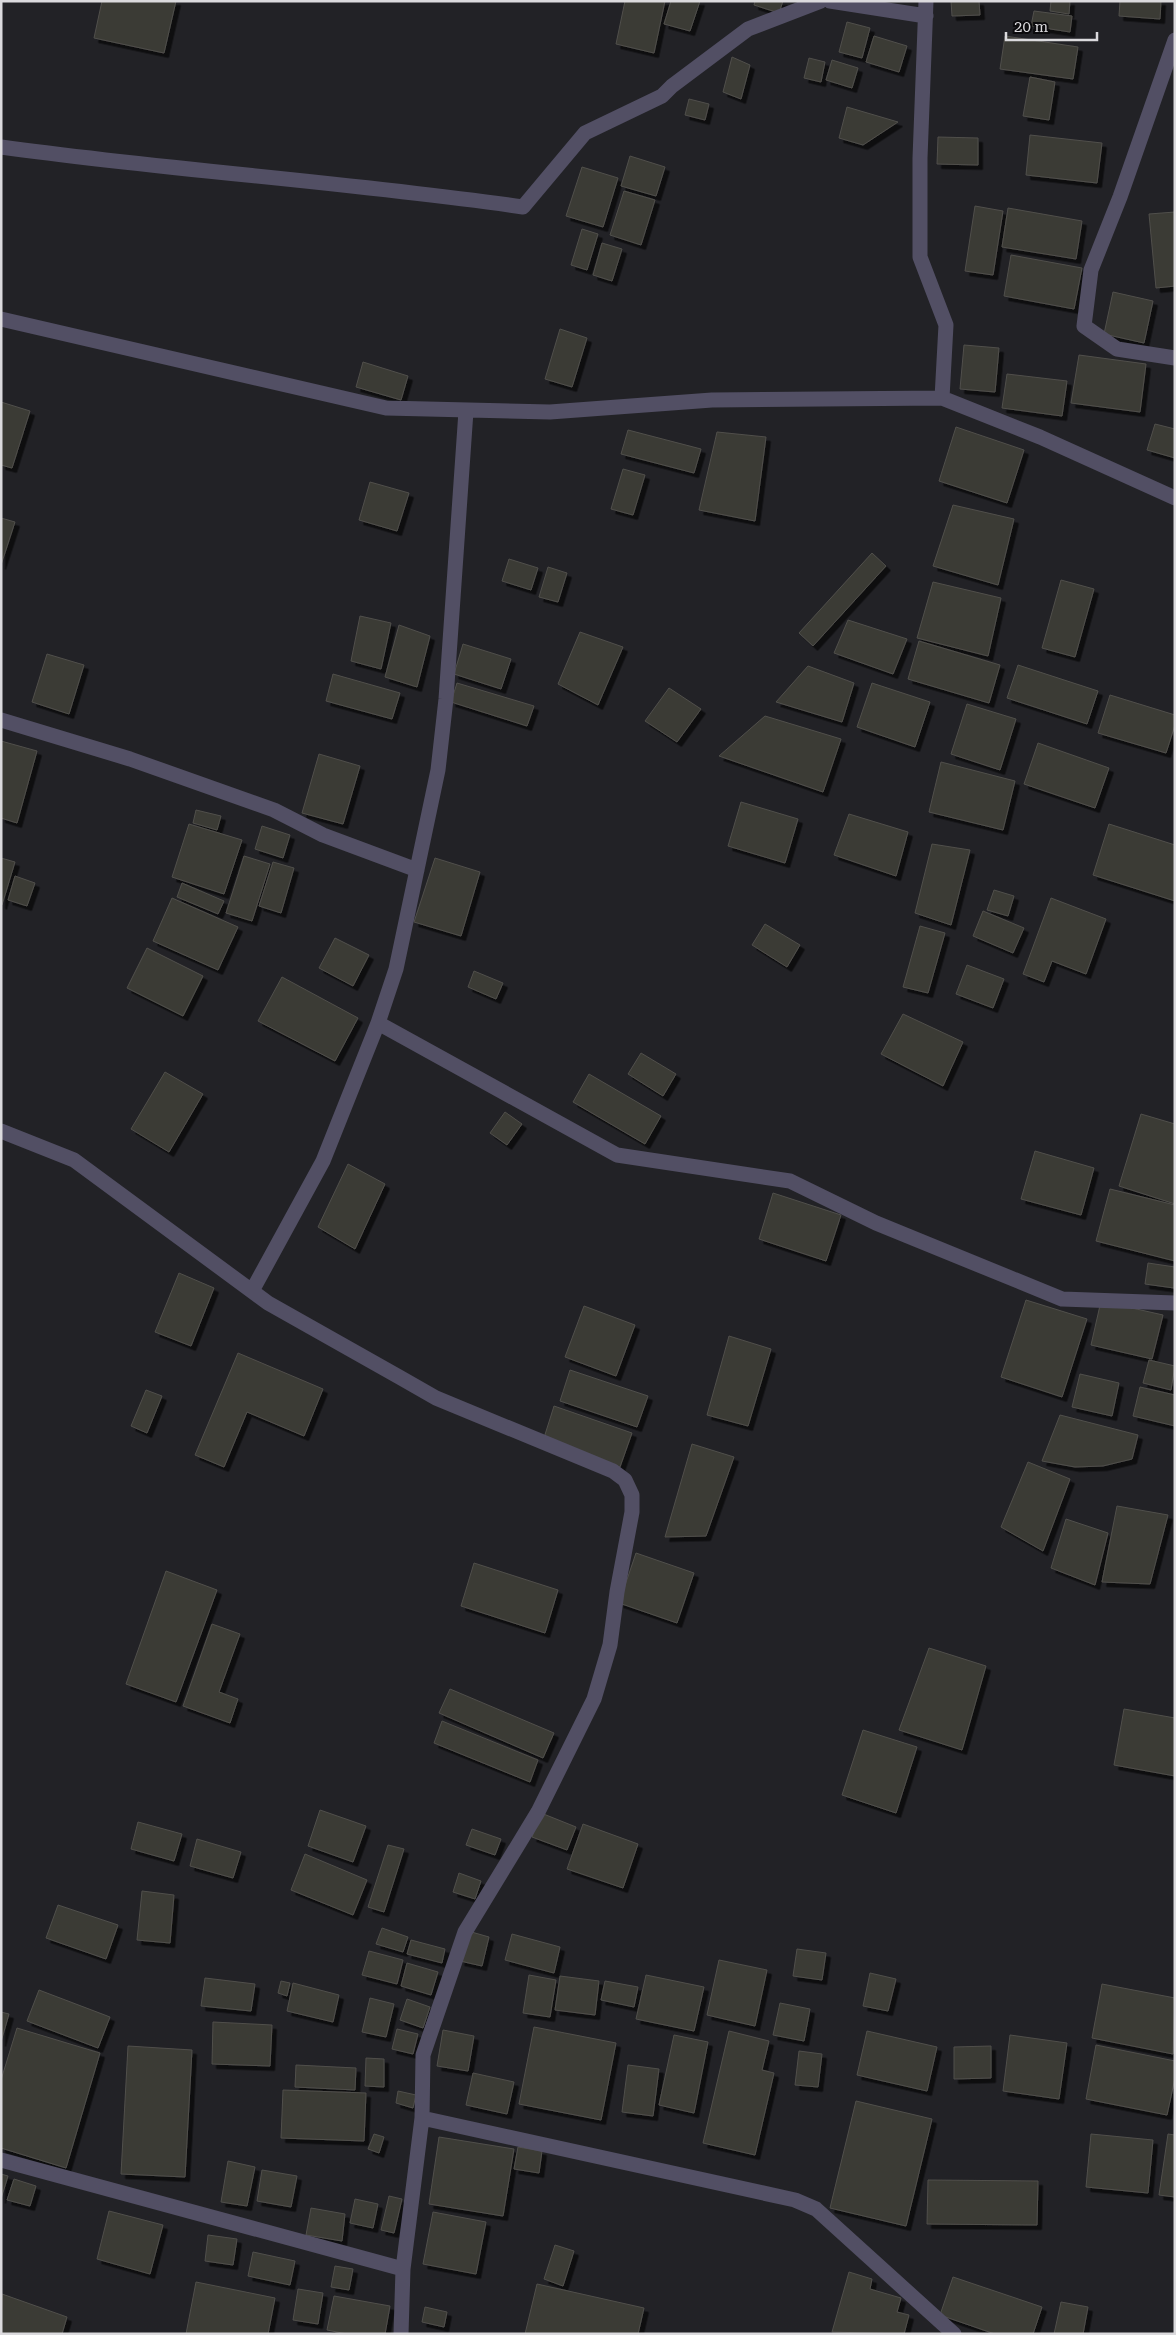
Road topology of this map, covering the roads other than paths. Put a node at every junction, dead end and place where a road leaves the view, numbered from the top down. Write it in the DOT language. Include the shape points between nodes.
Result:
graph roads {
  1 [pos="821,1"];
  2 [pos="830,1"];
  3 [pos="926,9"];
  4 [pos="1175,40"];
  5 [pos="1,147"];
  6 [pos="1,319"];
  7 [pos="1175,358"];
  8 [pos="942,398"];
  9 [pos="466,411"];
  10 [pos="1175,498"];
  11 [pos="1,720"];
  12 [pos="417,870"];
  13 [pos="378,1023"];
  14 [pos="1,1131"];
  15 [pos="252,1291"];
  16 [pos="1175,1303"];
  17 [pos="422,2118"];
  18 [pos="1,2160"];
  19 [pos="403,2269"];
  20 [pos="401,2334"];
  21 [pos="954,2334"];
  1 -- 5 [label="street" via="748,29 662,96 586,134 523,207 410,191 258,178"];
  2 -- 3 [label="street"];
  3 -- 8 [label="street" via="920,257 946,325"];
  4 -- 7 [label="street" via="1091,270 1084,326 1117,349"];
  6 -- 9 [label="street" via="386,408"];
  8 -- 9 [label="street" via="712,400 550,412"];
  8 -- 10 [label="street" via="1040,437"];
  9 -- 12 [label="street" via="446,699 438,770"];
  11 -- 12 [label="street" via="130,759 265,807 323,835"];
  12 -- 13 [label="street" via="396,969"];
  13 -- 15 [label="street" via="323,1161"];
  13 -- 16 [label="street" via="617,1155 790,1181 876,1223 1062,1299"];
  14 -- 15 [label="street" via="74,1160"];
  15 -- 17 [label="street" via="436,1398 612,1471 625,1480 632,1495 610,1645 594,1699 538,1812 465,1932 424,2055"];
  17 -- 19 [label="street"];
  17 -- 21 [label="street" via="795,2200 816,2209"];
  18 -- 19 [label="street"];
  19 -- 20 [label="street"];
}
